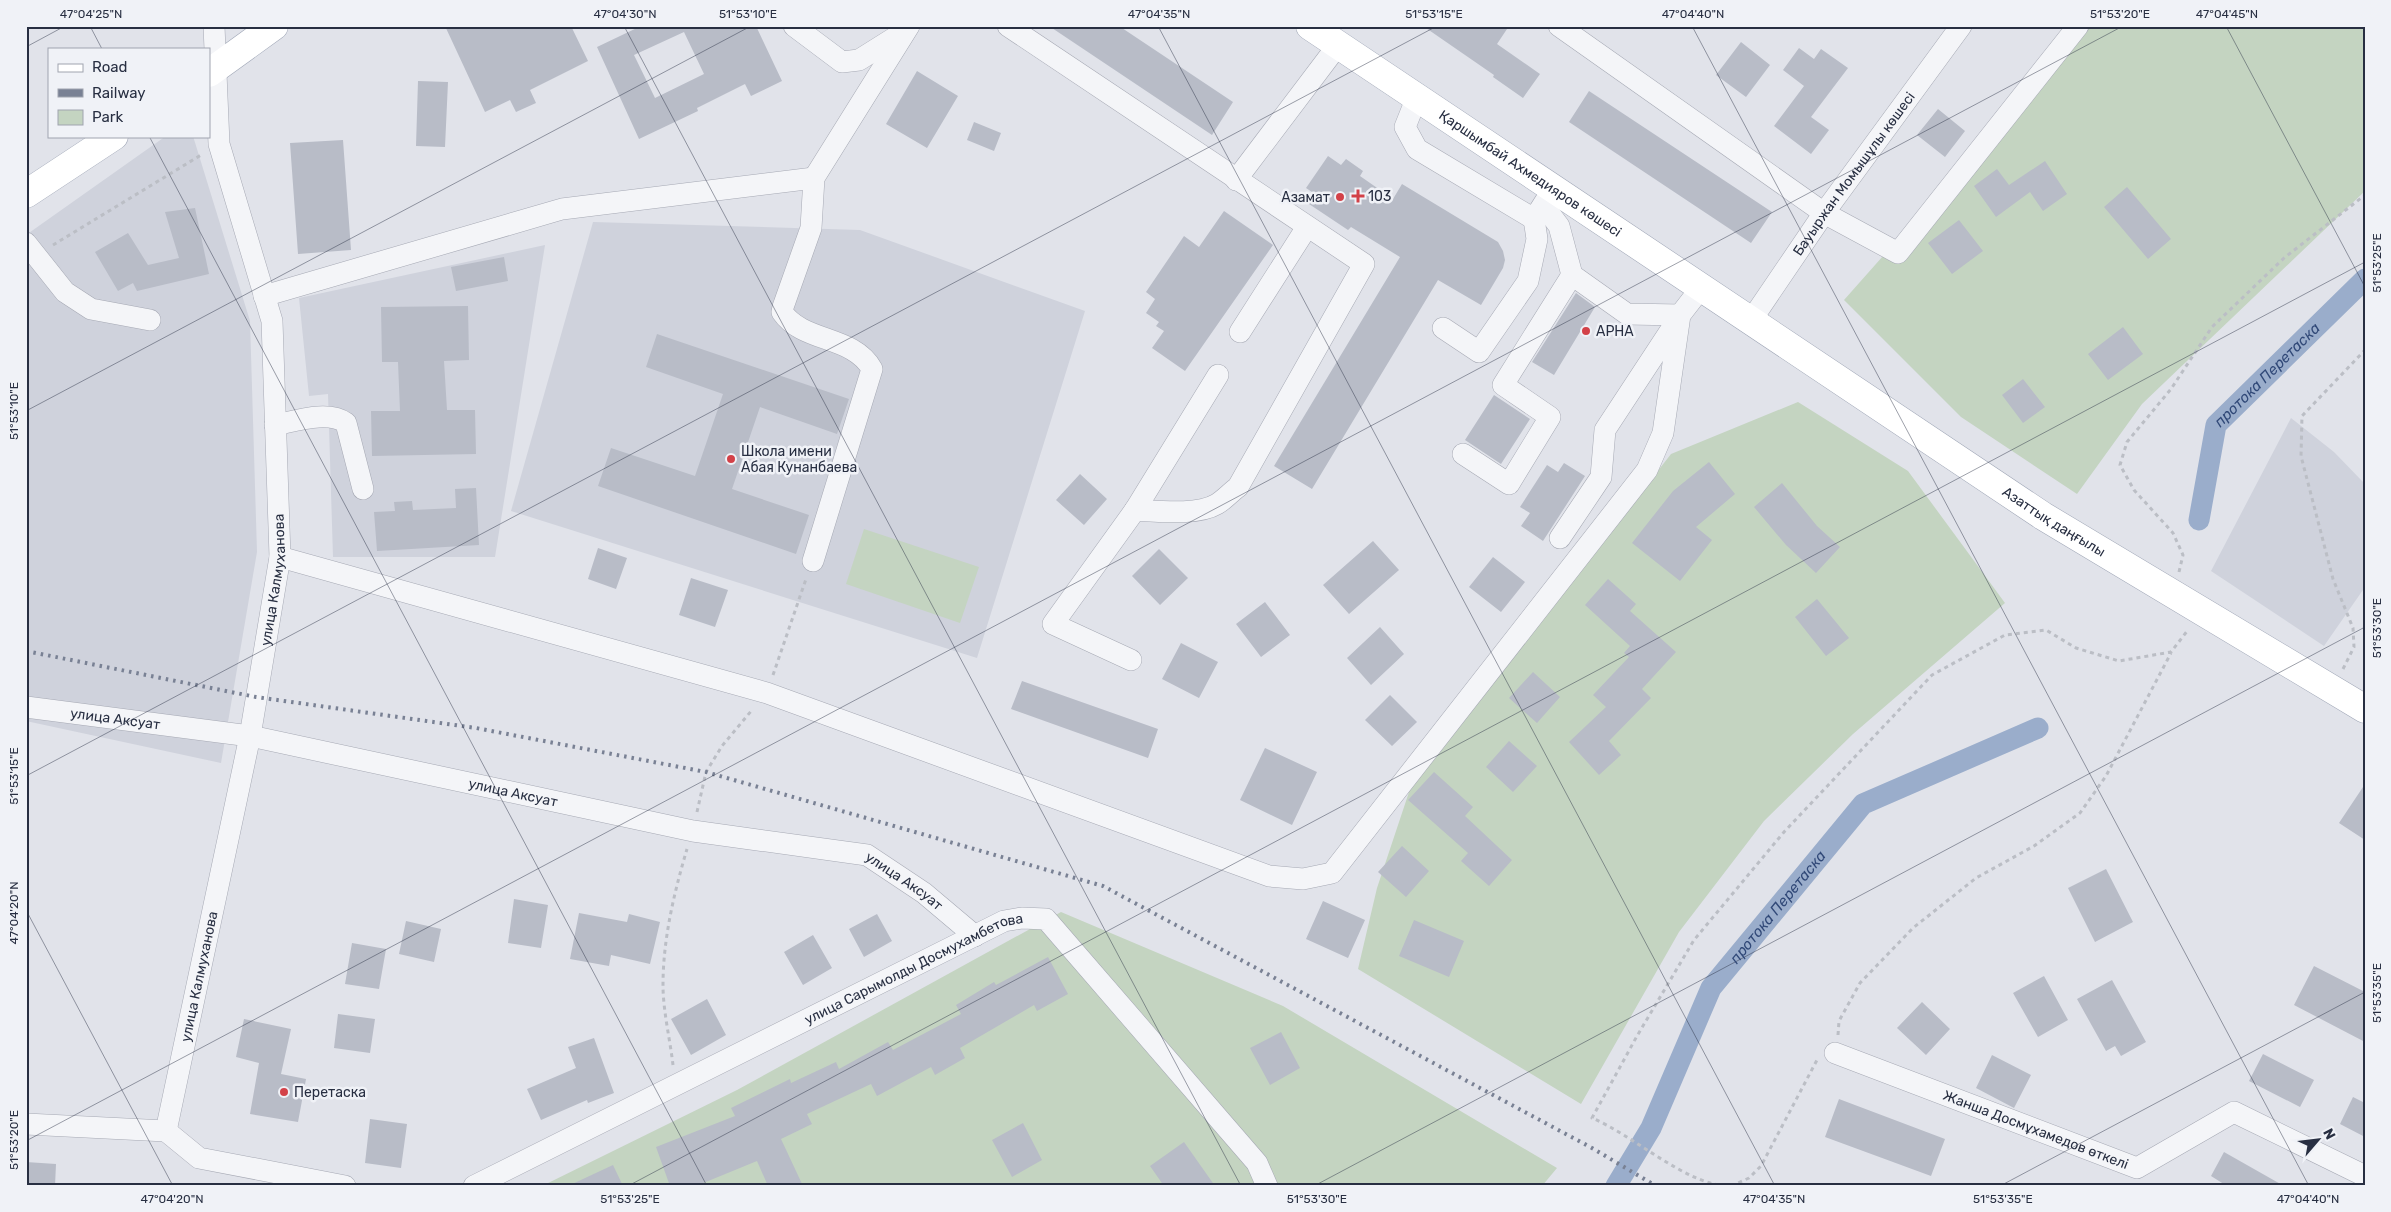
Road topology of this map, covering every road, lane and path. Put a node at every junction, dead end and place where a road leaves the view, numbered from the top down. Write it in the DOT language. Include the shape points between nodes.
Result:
graph roads {
  1 [pos="214,26"];
  2 [pos="274,26"];
  3 [pos="794,26"];
  4 [pos="1008,26"];
  5 [pos="1310,26"];
  6 [pos="1961,26"];
  7 [pos="2078,26"];
  8 [pos="906,27"];
  9 [pos="1564,28"];
  10 [pos="1338,45"];
  11 [pos="212,71"];
  12 [pos="1417,97"];
  13 [pos="111,138"];
  14 [pos="219,144"];
  15 [pos="814,178"];
  16 [pos="1236,180"];
  17 [pos="26,194"];
  18 [pos="2365,196"];
  19 [pos="1543,205"];
  20 [pos="1824,213"];
  21 [pos="1307,227"];
  22 [pos="31,249"];
  23 [pos="1572,275"];
  24 [pos="1700,288"];
  25 [pos="264,296"];
  26 [pos="1680,315"];
  27 [pos="150,320"];
  28 [pos="1750,322"];
  29 [pos="1443,328"];
  30 [pos="1240,332"];
  31 [pos="2365,350"];
  32 [pos="1218,375"];
  33 [pos="276,425"];
  34 [pos="1463,454"];
  35 [pos="363,489"];
  36 [pos="1135,510"];
  37 [pos="1560,538"];
  38 [pos="280,556"];
  39 [pos="813,561"];
  40 [pos="2173,594"];
  41 [pos="2202,612"];
  42 [pos="2171,652"];
  43 [pos="1131,660"];
  44 [pos="2333,690"];
  45 [pos="26,707"];
  46 [pos="2365,709"];
  47 [pos="250,736"];
  48 [pos="975,936"];
  49 [pos="1835,1053"];
  50 [pos="26,1124"];
  51 [pos="166,1131"];
  52 [pos="2365,1176"];
  53 [pos="345,1186"];
  54 [pos="474,1186"];
  55 [pos="1267,1186"];
  56 [pos="1729,1186"];
  1 -- 11 [label="street, улица Калмуханова"];
  2 -- 11 [label="main road"];
  3 -- 8 [label="street" via="842,62 859,60"];
  4 -- 16 [label="street"];
  5 -- 10 [label="main road, Қаршымбай Ахмедияров көшесі"];
  6 -- 20 [label="street, Бауыржан Момышұлы көшесі"];
  7 -- 20 [label="street" via="1898,253"];
  8 -- 15 [label="street"];
  9 -- 20 [label="street"];
  10 -- 12 [label="main road, Қаршымбай Ахмедияров көшесі"];
  10 -- 16 [label="street"];
  11 -- 14 [label="street, улица Калмуханова"];
  12 -- 19 [label="main road, Қаршымбай Ахмедияров көшесі"];
  12 -- 19 [label="street" via="1405,127 1418,149"];
  13 -- 17 [label="main road"];
  14 -- 22 [label="path"];
  14 -- 25 [label="street, улица Калмуханова"];
  15 -- 25 [label="street" via="562,209"];
  15 -- 39 [label="street" via="810,228 782,312 789,322 847,346 866,358 872,369"];
  16 -- 21 [label="street"];
  18 -- 40 [label="path" via="2284,258 2212,327 2171,389 2127,442 2120,465 2134,490 2173,533 2183,555"];
  19 -- 23 [label="street" via="1559,226"];
  19 -- 24 [label="main road, Қаршымбай Ахмедияров көшесі"];
  19 -- 29 [label="street" via="1528,281 1478,352"];
  20 -- 28 [label="street, Бауыржан Момышұлы көшесі"];
  21 -- 30 [label="street"];
  21 -- 36 [label="street" via="1364,264 1238,487 1216,505 1197,510"];
  22 -- 27 [label="street" via="65,292 91,309"];
  23 -- 26 [label="street" via="1627,314"];
  23 -- 34 [label="street" via="1503,386 1550,417 1509,484"];
  24 -- 26 [label="street"];
  24 -- 28 [label="main road, Қаршымбай Ахмедияров көшесі"];
  25 -- 33 [label="street, улица Калмуханова" via="272,320"];
  26 -- 37 [label="street" via="1604,430 1602,477"];
  26 -- 38 [label="street" via="1662,433 1647,470 1332,873 1303,879 1269,876 766,693"];
  28 -- 40 [label="main road, Азаттық даңғылы" via="2043,516"];
  31 -- 44 [label="path" via="2302,416 2301,456 2333,579 2353,628 2354,647"];
  32 -- 36 [label="street"];
  33 -- 35 [label="street" via="338,417 346,423"];
  33 -- 38 [label="street, улица Калмуханова"];
  36 -- 43 [label="street" via="1053,624"];
  38 -- 47 [label="street, улица Калмуханова"];
  40 -- 41 [label="main road, Азаттық даңғылы"];
  41 -- 42 [label="path"];
  41 -- 44 [label="main road, Азаттық даңғылы"];
  42 -- 49 [label="path" via="2106,776 2080,813 2034,846 1976,878 1913,928 1860,983 1839,1022"];
  42 -- 56 [label="path" via="2119,661 2076,648 2046,630 2005,635 1932,675 1784,832 1694,940 1592,1118 1612,1126 1675,1166 1715,1185"];
  44 -- 46 [label="main road, Азаттық даңғылы"];
  45 -- 47 [label="street, улица Аксуат"];
  47 -- 48 [label="street, улица Аксуат" via="693,831 867,855 924,893"];
  47 -- 51 [label="street, улица Калмуханова"];
  48 -- 54 [label="street, улица Сарымолды Досмухамбетова"];
  48 -- 55 [label="street, улица Сарымолды Досмухамбетова" via="1004,921 1046,919 1257,1163"];
  49 -- 52 [label="street, Жанша Досмұхамедов өткелі" via="2137,1168 2234,1112"];
  49 -- 56 [label="path" via="1822,1054 1814,1064 1761,1166 1749,1178"];
  50 -- 51 [label="street"];
  51 -- 53 [label="street" via="199,1158"];
}
